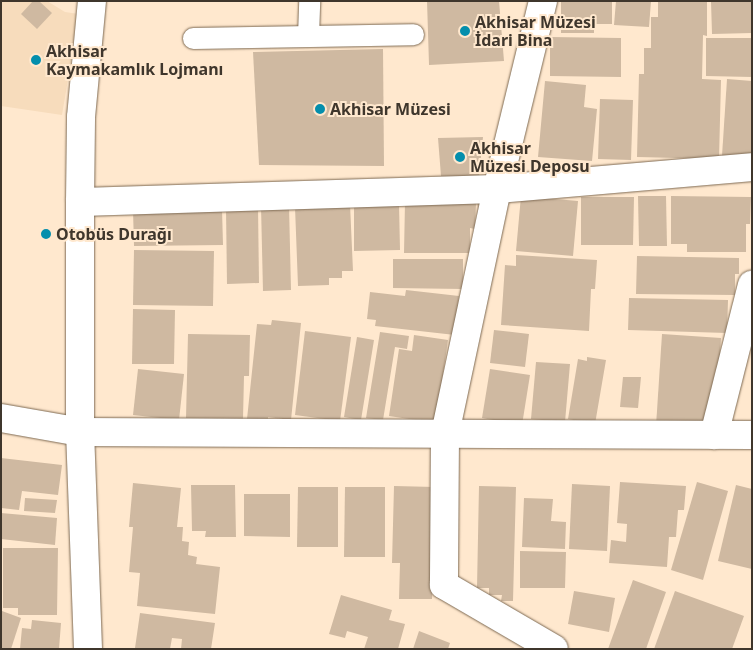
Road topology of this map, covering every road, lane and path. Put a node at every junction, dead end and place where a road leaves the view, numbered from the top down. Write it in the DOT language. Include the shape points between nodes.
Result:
graph roads {
  1 [pos="92,1"];
  2 [pos="309,1"];
  3 [pos="543,1"];
  4 [pos="413,34"];
  5 [pos="308,36"];
  6 [pos="193,38"];
  7 [pos="752,167"];
  8 [pos="497,189"];
  9 [pos="80,202"];
  10 [pos="752,285"];
  11 [pos="1,418"];
  12 [pos="80,432"];
  13 [pos="444,434"];
  14 [pos="714,435"];
  15 [pos="752,436"];
  16 [pos="88,649"];
  17 [pos="554,649"];
  1 -- 9 [label="street" via="81,116"];
  2 -- 5 [label="street"];
  3 -- 8 [label="street"];
  4 -- 5 [label="street"];
  5 -- 6 [label="street"];
  7 -- 8 [label="street"];
  8 -- 9 [label="street"];
  8 -- 13 [label="street"];
  9 -- 12 [label="street"];
  10 -- 14 [label="street"];
  11 -- 12 [label="street"];
  12 -- 13 [label="street"];
  12 -- 16 [label="street"];
  13 -- 14 [label="street"];
  13 -- 17 [label="street" via="444,585"];
  14 -- 15 [label="street"];
}
